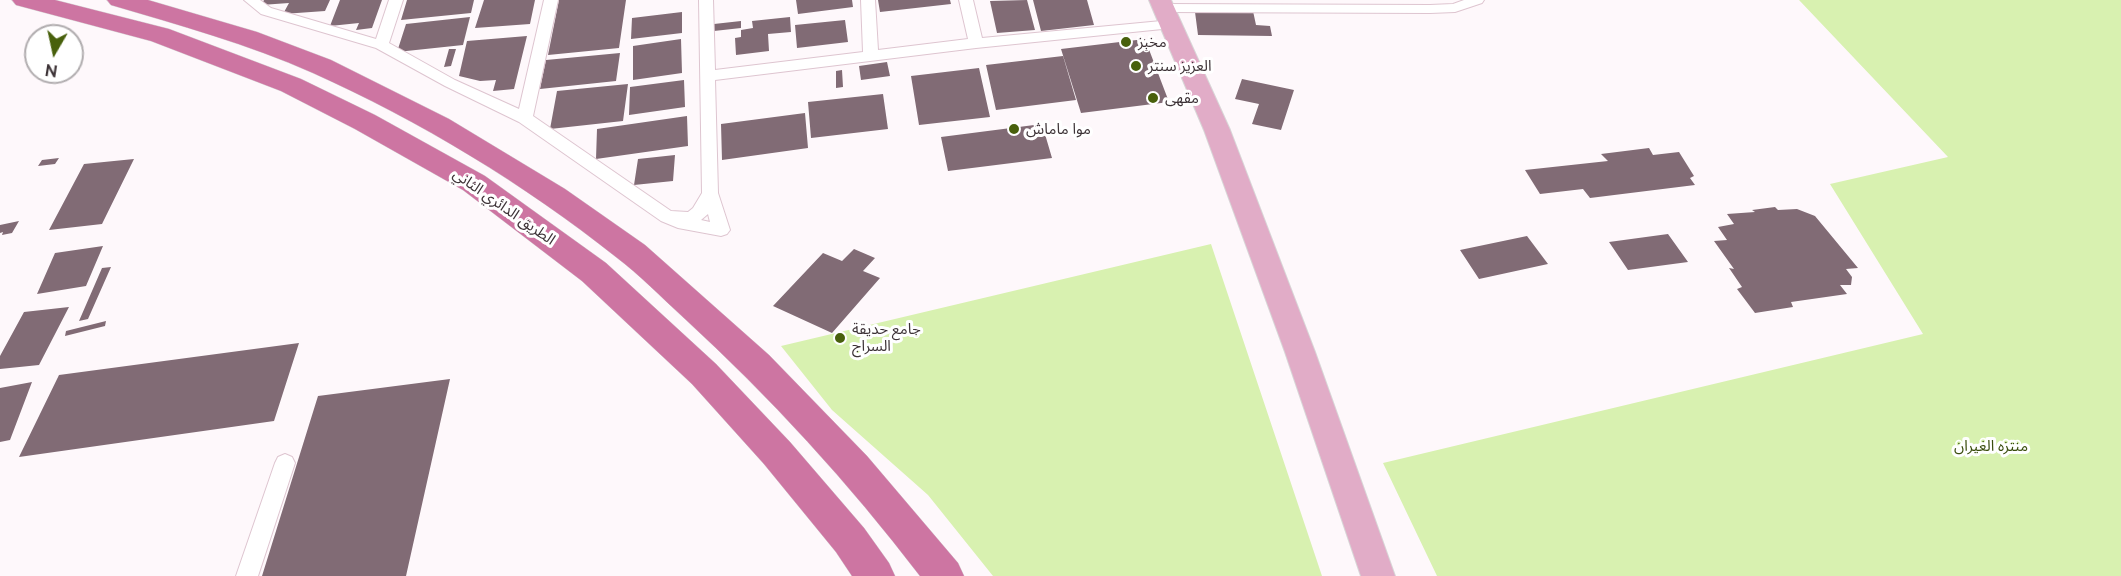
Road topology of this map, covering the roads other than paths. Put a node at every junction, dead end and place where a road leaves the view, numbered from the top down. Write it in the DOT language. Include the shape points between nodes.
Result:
graph roads {
  1 [pos="25,0"];
  2 [pos="120,0"];
  3 [pos="251,0"];
  4 [pos="396,0"];
  5 [pos="551,0"];
  6 [pos="706,0"];
  7 [pos="868,0"];
  8 [pos="966,0"];
  9 [pos="1477,0"];
  10 [pos="1307,5"];
  11 [pos="1166,10"];
  12 [pos="976,43"];
  13 [pos="381,45"];
  14 [pos="871,56"];
  15 [pos="706,76"];
  16 [pos="525,118"];
  17 [pos="710,193"];
  18 [pos="666,217"];
  19 [pos="285,463"];
  20 [pos="247,576"];
  21 [pos="875,576"];
  22 [pos="944,576"];
  23 [pos="1378,576"];
  1 -- 21 [label="highway, الطريق الدائري الثاني" via="160,35 291,85 474,183 594,272 704,374 777,453"];
  2 -- 22 [label="highway" via="195,21 320,66 390,100 507,165 627,248 738,345 874,491"];
  3 -- 13 [label="street" via="266,11"];
  4 -- 13 [label="street"];
  5 -- 16 [label="street"];
  6 -- 15 [label="street"];
  7 -- 14 [label="street"];
  8 -- 12 [label="street"];
  9 -- 10 [label="street" via="1455,8 1430,9"];
  10 -- 11 [label="street"];
  11 -- 12 [label="street"];
  11 -- 23 [label="main road" via="1217,130"];
  12 -- 14 [label="street"];
  13 -- 16 [label="street"];
  14 -- 15 [label="street"];
  15 -- 17 [label="street"];
  16 -- 18 [label="street"];
  17 -- 18 [label="street" via="706,207 693,217"];
  17 -- 18 [label="street" via="721,230"];
  19 -- 20 [label="street"];
}
